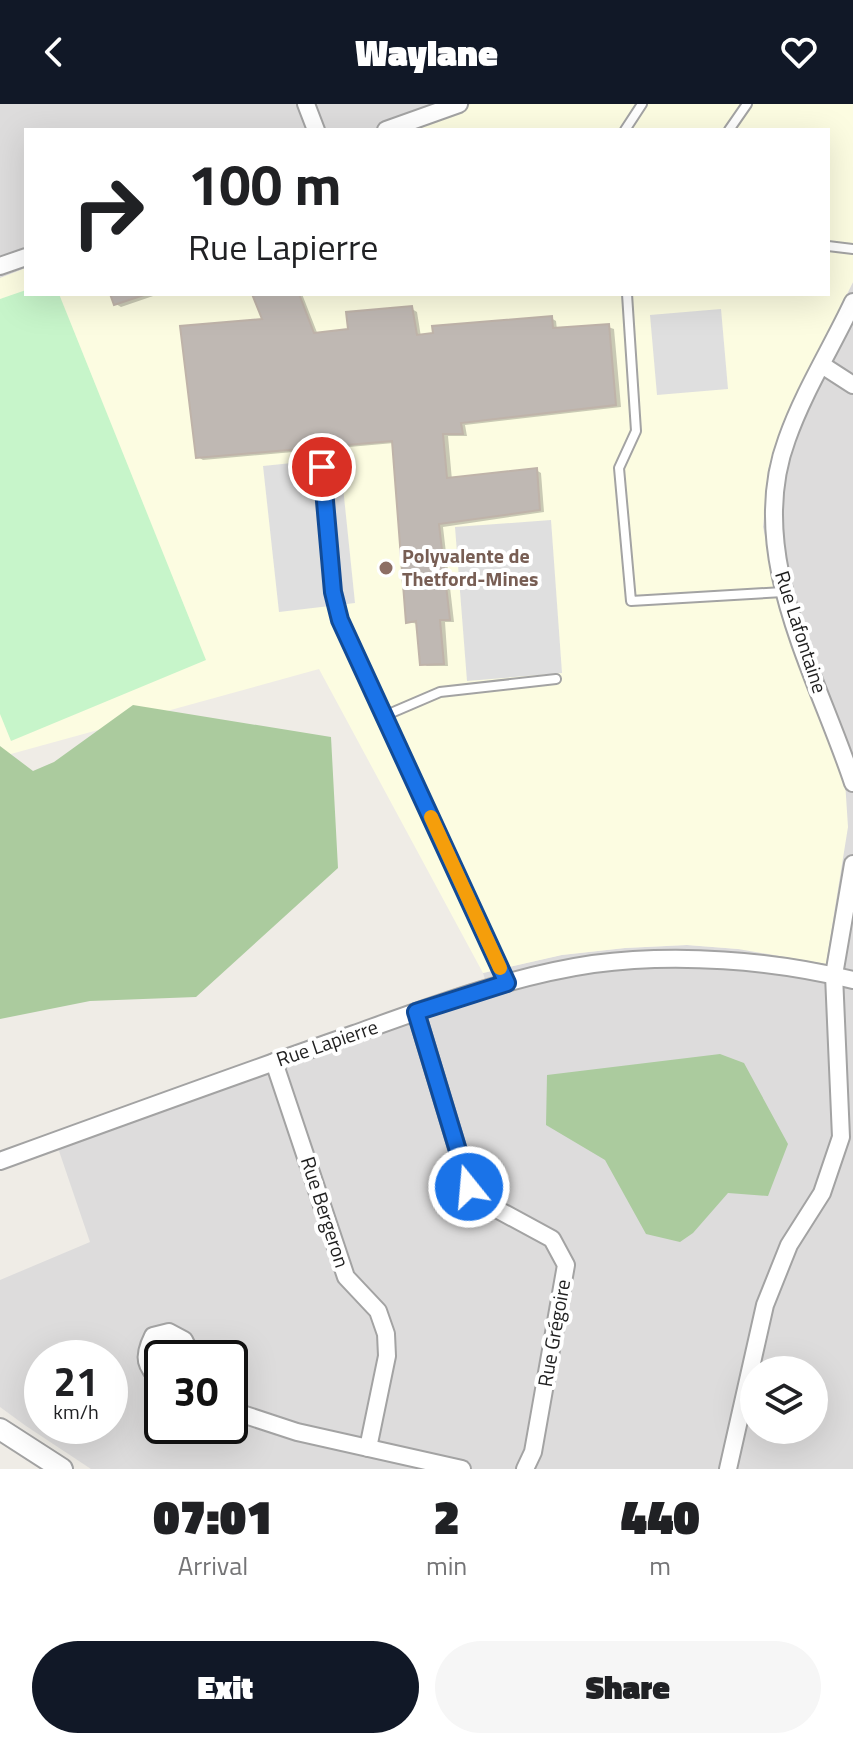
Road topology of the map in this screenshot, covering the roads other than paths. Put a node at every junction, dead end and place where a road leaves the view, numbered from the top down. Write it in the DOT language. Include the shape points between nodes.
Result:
graph roads {
  1 [pos="306,104"];
  2 [pos="459,104"];
  3 [pos="642,104"];
  4 [pos="747,104"];
  5 [pos="315,128"];
  6 [pos="392,128"];
  7 [pos="626,128"];
  8 [pos="730,128"];
  9 [pos="830,246"];
  10 [pos="853,249"];
  11 [pos="24,258"];
  12 [pos="0,266"];
  13 [pos="627,296"];
  14 [pos="853,302"];
  15 [pos="822,365"];
  16 [pos="853,385"];
  17 [pos="321,456"];
  18 [pos="783,592"];
  19 [pos="556,679"];
  20 [pos="384,716"];
  21 [pos="853,783"];
  22 [pos="853,864"];
  23 [pos="834,975"];
  24 [pos="853,980"];
  25 [pos="507,983"];
  26 [pos="416,1012"];
  27 [pos="274,1062"];
  28 [pos="0,1161"];
  29 [pos="151,1340"];
  30 [pos="184,1340"];
  31 [pos="248,1416"];
  32 [pos="0,1429"];
  33 [pos="368,1448"];
  34 [pos="62,1469"];
  35 [pos="462,1469"];
  36 [pos="525,1469"];
  37 [pos="728,1469"];
  1 -- 5 [label="street"];
  2 -- 6 [label="street"];
  3 -- 7 [label="lane"];
  4 -- 8 [label="lane"];
  9 -- 10 [label="lane"];
  11 -- 12 [label="street"];
  13 -- 18 [label="lane" via="636,431 619,468 631,601"];
  14 -- 15 [label="street, Rue Lafontaine"];
  15 -- 16 [label="street"];
  15 -- 18 [label="street, Rue Lafontaine" via="786,439 776,477 772,518"];
  17 -- 20 [label="lane" via="333,592 340,620"];
  18 -- 21 [label="street, Rue Lafontaine"];
  19 -- 20 [label="lane" via="440,692"];
  20 -- 25 [label="lane"];
  22 -- 23 [label="street"];
  23 -- 24 [label="street, Rue Lapierre"];
  23 -- 25 [label="street, Rue Lapierre" via="664,960 594,964"];
  23 -- 37 [label="street" via="841,1137 822,1193 789,1245 765,1305"];
  25 -- 26 [label="street, Rue Lapierre"];
  26 -- 27 [label="street, Rue Lapierre"];
  26 -- 36 [label="street, Rue Grégoire" via="469,1187 478,1199 552,1239 566,1265 533,1452"];
  27 -- 28 [label="street, Rue Lapierre"];
  27 -- 33 [label="street, Rue Bergeron" via="346,1277 378,1311 386,1334 387,1356"];
  29 -- 30 [label="street" via="169,1332"];
  31 -- 33 [label="street"];
  32 -- 34 [label="street"];
  33 -- 35 [label="street"];
}
